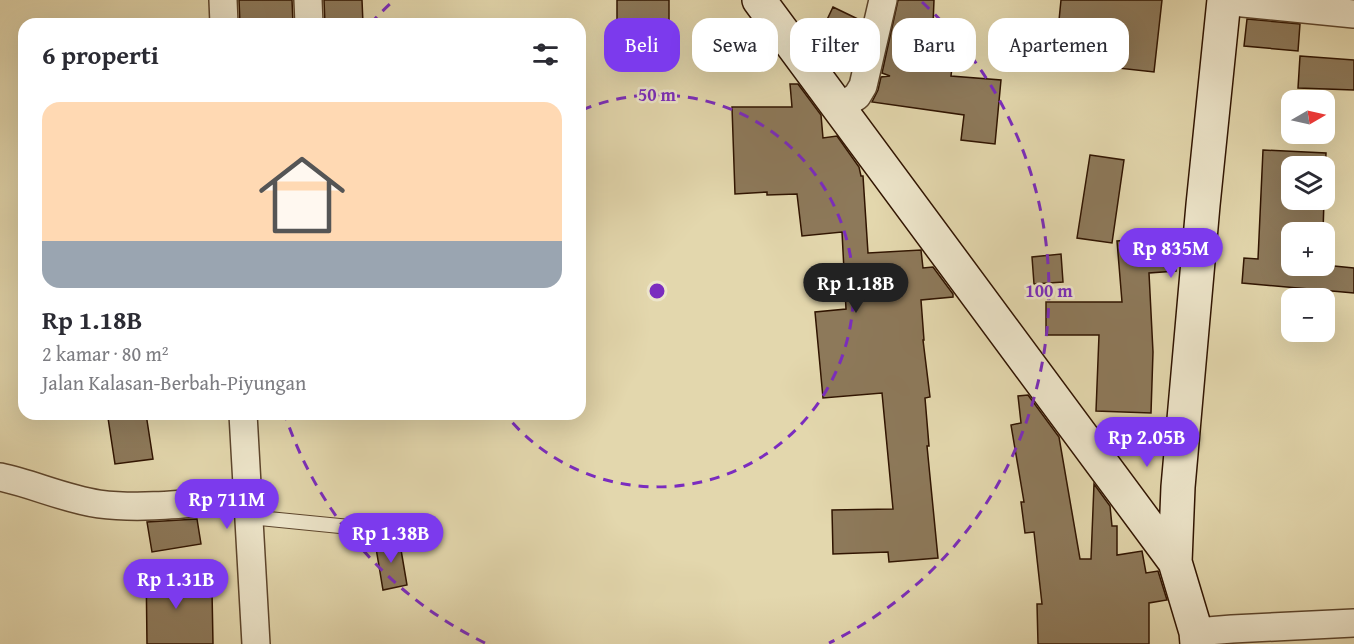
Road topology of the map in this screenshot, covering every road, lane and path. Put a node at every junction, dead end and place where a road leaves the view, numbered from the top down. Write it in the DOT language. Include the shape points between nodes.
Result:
graph roads {
  1 [pos="223,0"];
  2 [pos="308,0"];
  3 [pos="759,0"];
  4 [pos="883,0"];
  5 [pos="1223,1"];
  6 [pos="1354,14"];
  7 [pos="224,18"];
  8 [pos="309,18"];
  9 [pos="839,108"];
  10 [pos="243,420"];
  11 [pos="0,477"];
  12 [pos="1178,487"];
  13 [pos="1128,499"];
  14 [pos="248,508"];
  15 [pos="360,528"];
  16 [pos="1175,562"];
  17 [pos="1354,623"];
  18 [pos="1197,638"];
  19 [pos="256,644"];
  1 -- 7 [label="street"];
  2 -- 8 [label="street"];
  3 -- 9 [label="street"];
  4 -- 9 [label="street" via="863,86 857,96"];
  5 -- 6 [label="street"];
  5 -- 12 [label="street"];
  9 -- 13 [label="street"];
  10 -- 14 [label="street"];
  11 -- 14 [label="street" via="97,504"];
  12 -- 13 [label="street"];
  12 -- 16 [label="street"];
  13 -- 16 [label="street"];
  14 -- 15 [label="lane"];
  14 -- 19 [label="street"];
  16 -- 18 [label="street"];
  17 -- 18 [label="street" via="1232,629"];
}
